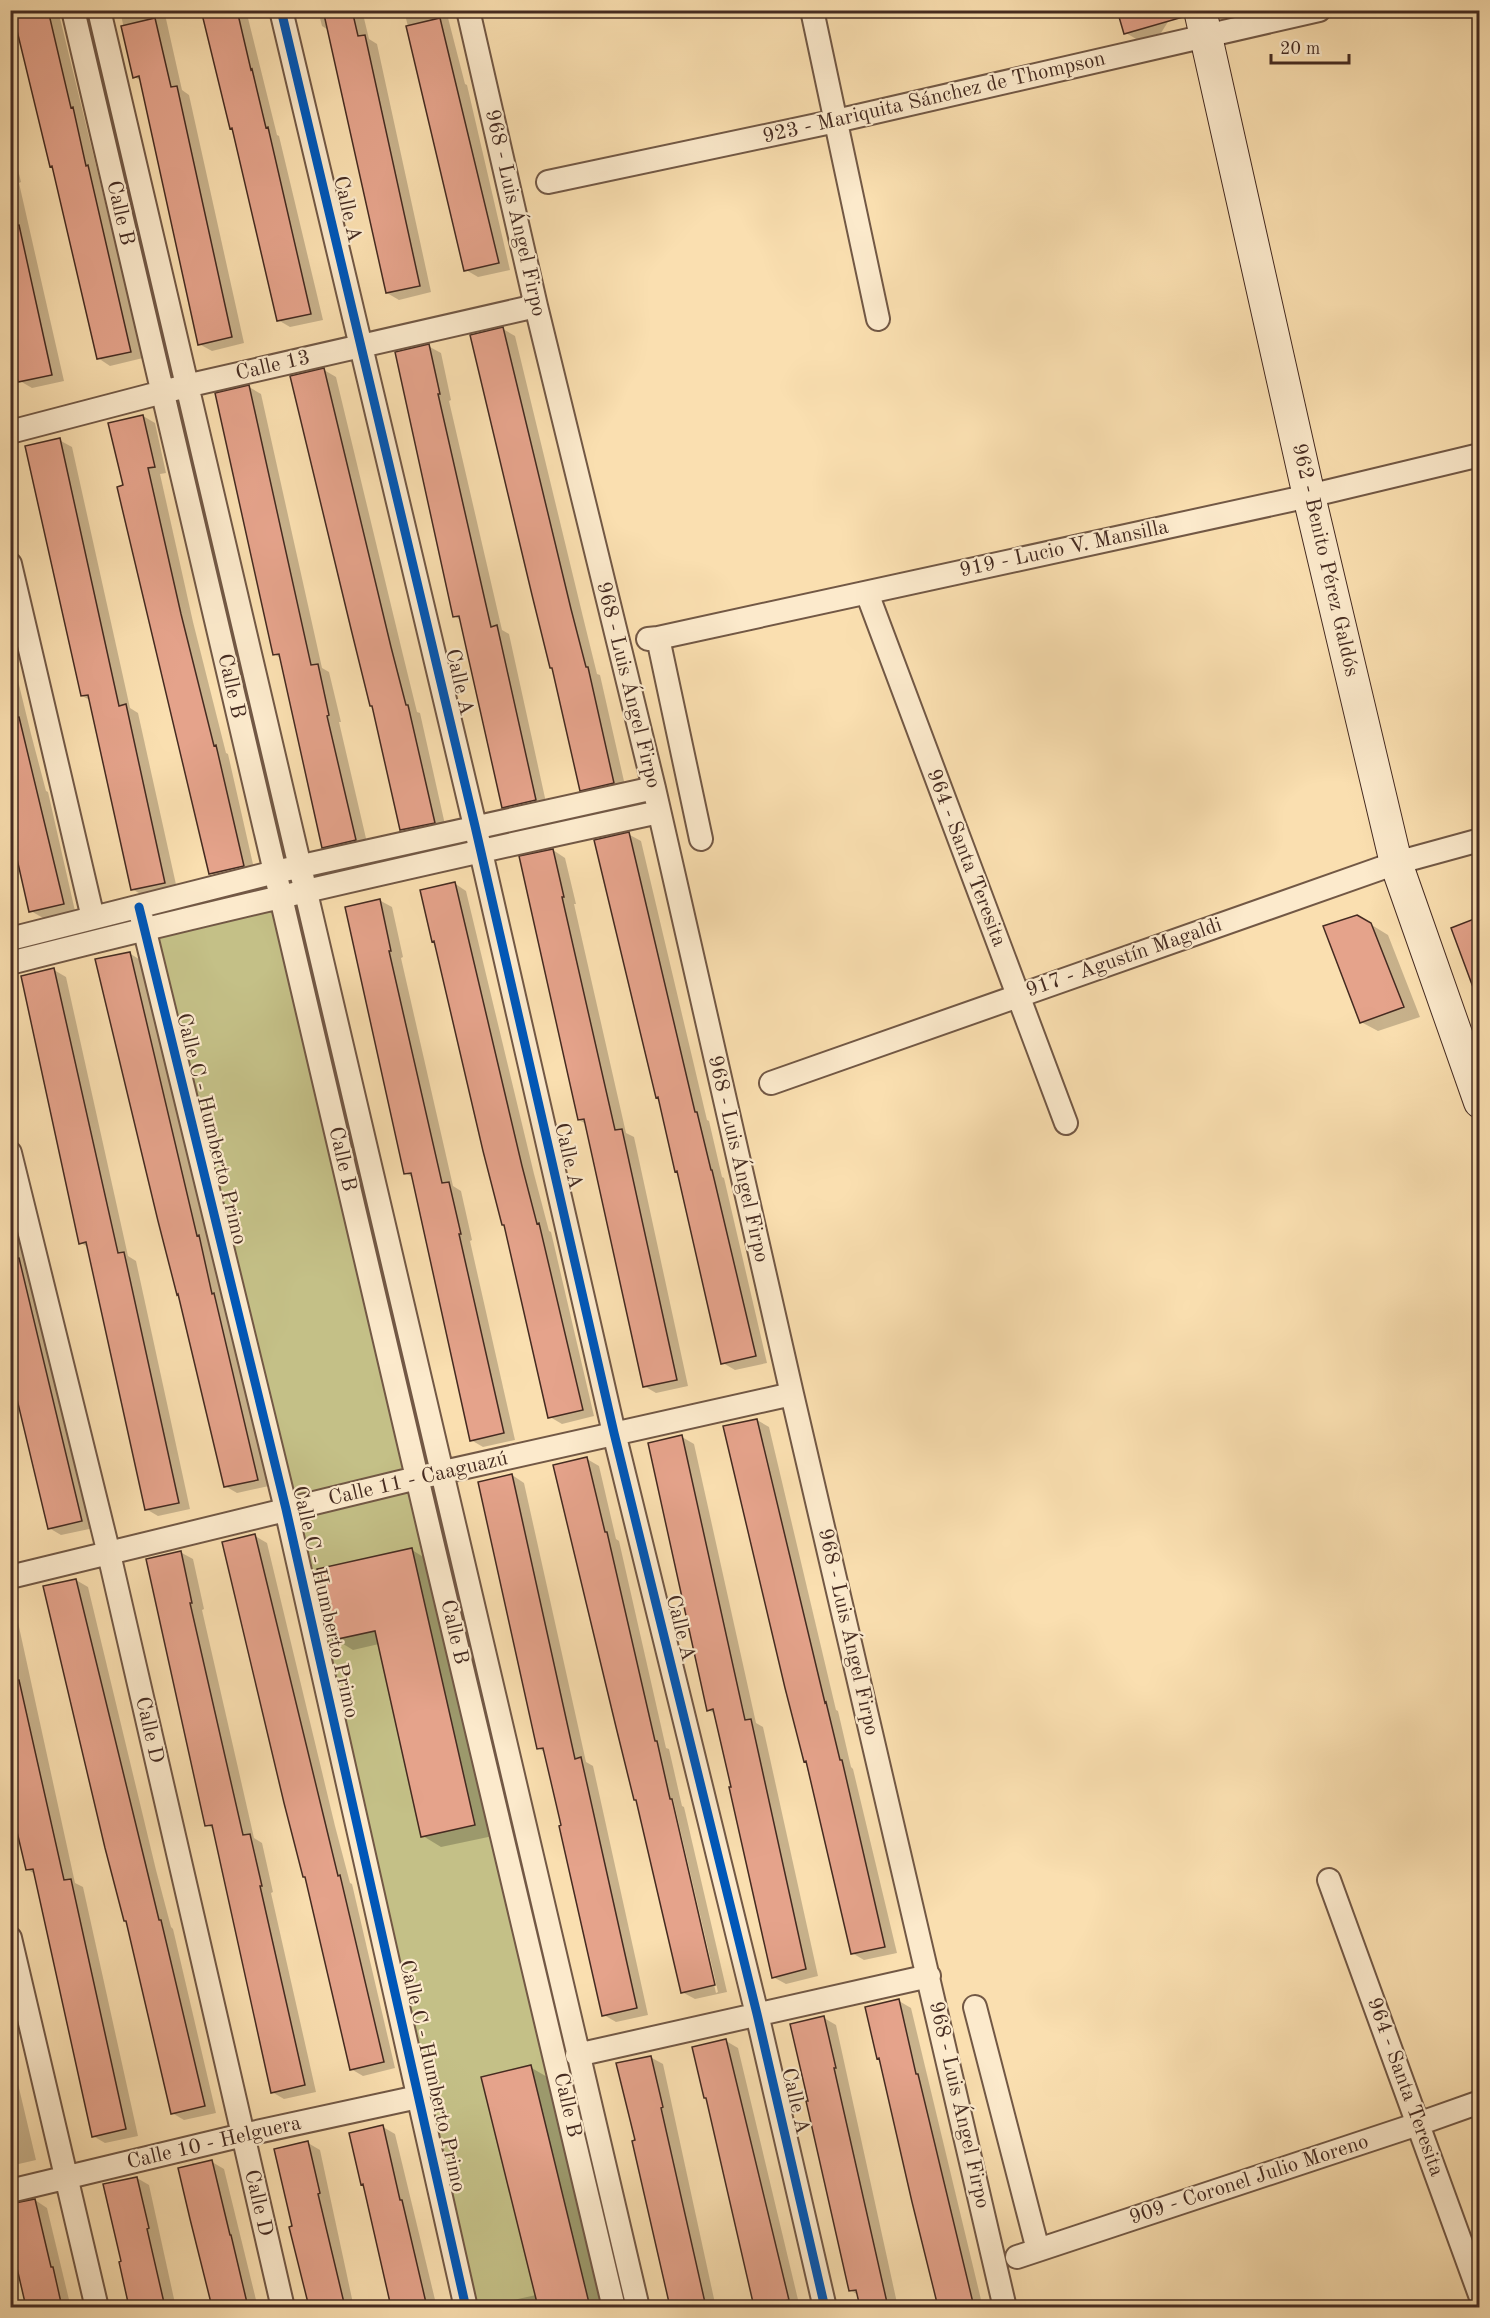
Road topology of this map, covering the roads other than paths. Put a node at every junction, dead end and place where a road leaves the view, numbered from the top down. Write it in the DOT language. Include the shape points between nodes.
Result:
graph roads {
  1 [pos="73,10"];
  2 [pos="99,10"];
  3 [pos="281,10"];
  4 [pos="468,10"];
  5 [pos="813,10"];
  6 [pos="1319,10"];
  7 [pos="1203,23"];
  8 [pos="836,121"];
  9 [pos="548,182"];
  10 [pos="536,306"];
  11 [pos="878,319"];
  12 [pos="361,346"];
  13 [pos="186,386"];
  14 [pos="163,394"];
  15 [pos="10,432"];
  16 [pos="1479,455"];
  17 [pos="1309,496"];
  18 [pos="10,564"];
  19 [pos="867,593"];
  20 [pos="654,788"];
  21 [pos="658,812"];
  22 [pos="475,826"];
  23 [pos="700,838"];
  24 [pos="1479,840"];
  25 [pos="479,851"];
  26 [pos="1396,863"];
  27 [pos="300,867"];
  28 [pos="275,872"];
  29 [pos="304,892"];
  30 [pos="281,898"];
  31 [pos="139,907"];
  32 [pos="93,918"];
  33 [pos="144,929"];
  34 [pos="10,939"];
  35 [pos="10,963"];
  36 [pos="1018,995"];
  37 [pos="771,1083"];
  38 [pos="1479,1102"];
  39 [pos="1066,1123"];
  40 [pos="10,1153"];
  41 [pos="792,1394"];
  42 [pos="614,1432"];
  43 [pos="428,1476"];
  44 [pos="286,1509"];
  45 [pos="109,1554"];
  46 [pos="10,1577"];
  47 [pos="1329,1880"];
  48 [pos="10,1938"];
  49 [pos="929,1976"];
  50 [pos="975,2007"];
  51 [pos="757,2014"];
  52 [pos="578,2055"];
  53 [pos="418,2097"];
  54 [pos="1479,2102"];
  55 [pos="1418,2124"];
  56 [pos="243,2135"];
  57 [pos="67,2179"];
  58 [pos="10,2191"];
  59 [pos="1479,2295"];
  60 [pos="97,2307"];
  61 [pos="283,2307"];
  62 [pos="466,2307"];
  63 [pos="614,2307"];
  64 [pos="638,2307"];
  65 [pos="825,2307"];
  66 [pos="1005,2307"];
  1 -- 14 [label="street, Calle B"];
  2 -- 13 [label="street, Calle B"];
  3 -- 12 [label="street, Calle A"];
  4 -- 10 [label="street, 968 - Luis Ángel Firpo"];
  5 -- 8 [label="street"];
  6 -- 7 [label="street, 923 - Mariquita Sánchez de Thompson"];
  7 -- 8 [label="street, 923 - Mariquita Sánchez de Thompson"];
  7 -- 17 [label="main road, 962 - Benito Pérez Galdós"];
  8 -- 9 [label="street, 923 - Mariquita Sánchez de Thompson"];
  8 -- 11 [label="street"];
  10 -- 12 [label="street, Calle 13"];
  10 -- 20 [label="street, 968 - Luis Ángel Firpo"];
  12 -- 13 [label="street, Calle 13"];
  12 -- 22 [label="street, Calle A"];
  13 -- 14 [label="street, Calle 13"];
  13 -- 27 [label="street, Calle B"];
  14 -- 15 [label="street, Calle 13"];
  14 -- 28 [label="street, Calle B"];
  16 -- 17 [label="street, 919 - Lucio V. Mansilla"];
  17 -- 19 [label="street, 919 - Lucio V. Mansilla"];
  17 -- 26 [label="main road, 962 - Benito Pérez Galdós"];
  18 -- 32 [label="street"];
  19 -- 23 [label="street, 919 - Lucio V. Mansilla" via="653,638"];
  19 -- 36 [label="street, 964 - Santa Teresita"];
  20 -- 21 [label="street, 968 - Luis Ángel Firpo"];
  20 -- 22 [label="street"];
  21 -- 25 [label="street"];
  21 -- 41 [label="street, 968 - Luis Ángel Firpo"];
  22 -- 25 [label="street, Calle A"];
  22 -- 27 [label="street"];
  24 -- 26 [label="street, 917 - Agustín Magaldi"];
  25 -- 29 [label="street"];
  25 -- 42 [label="street, Calle A"];
  26 -- 36 [label="street, 917 - Agustín Magaldi"];
  26 -- 38 [label="main road, 962 - Benito Pérez Galdós"];
  27 -- 28 [label="street"];
  27 -- 29 [label="street, Calle B"];
  28 -- 30 [label="street, Calle B"];
  28 -- 31 [label="street"];
  29 -- 30 [label="street"];
  29 -- 43 [label="street, Calle B"];
  30 -- 33 [label="street"];
  30 -- 43 [label="street, Calle B"];
  31 -- 32 [label="street"];
  31 -- 33 [label="street, Calle C - Humberto Primo"];
  32 -- 34 [label="street"];
  33 -- 35 [label="street"];
  33 -- 44 [label="street, Calle C - Humberto Primo"];
  36 -- 37 [label="street, 917 - Agustín Magaldi"];
  36 -- 39 [label="street, 964 - Santa Teresita"];
  40 -- 45 [label="street, Calle D"];
  41 -- 42 [label="street, Calle 11 - Caaguazú"];
  41 -- 49 [label="street, 968 - Luis Ángel Firpo"];
  42 -- 43 [label="street, Calle 11 - Caaguazú"];
  42 -- 51 [label="street, Calle A"];
  43 -- 44 [label="street, Calle 11 - Caaguazú"];
  43 -- 52 [label="street, Calle B"];
  43 -- 63 [label="street, Calle B"];
  44 -- 45 [label="street, Calle 11 - Caaguazú"];
  44 -- 53 [label="street, Calle C - Humberto Primo"];
  45 -- 46 [label="street, Calle 11 - Caaguazú"];
  45 -- 56 [label="street, Calle D"];
  47 -- 55 [label="street, 964 - Santa Teresita"];
  48 -- 57 [label="street"];
  49 -- 51 [label="street"];
  49 -- 66 [label="street, 968 - Luis Ángel Firpo"];
  50 -- 55 [label="street, 909 - Coronel Julio Moreno" via="1028,2253"];
  51 -- 52 [label="street"];
  51 -- 65 [label="street, Calle A"];
  52 -- 64 [label="street, Calle B"];
  53 -- 56 [label="street, Calle 10 - Helguera"];
  53 -- 62 [label="street, Calle C - Humberto Primo"];
  54 -- 55 [label="street, 909 - Coronel Julio Moreno"];
  55 -- 59 [label="street, 964 - Santa Teresita"];
  56 -- 57 [label="street, Calle 10 - Helguera"];
  56 -- 61 [label="street, Calle D"];
  57 -- 58 [label="street, Calle 10 - Helguera"];
  57 -- 60 [label="street"];
}
